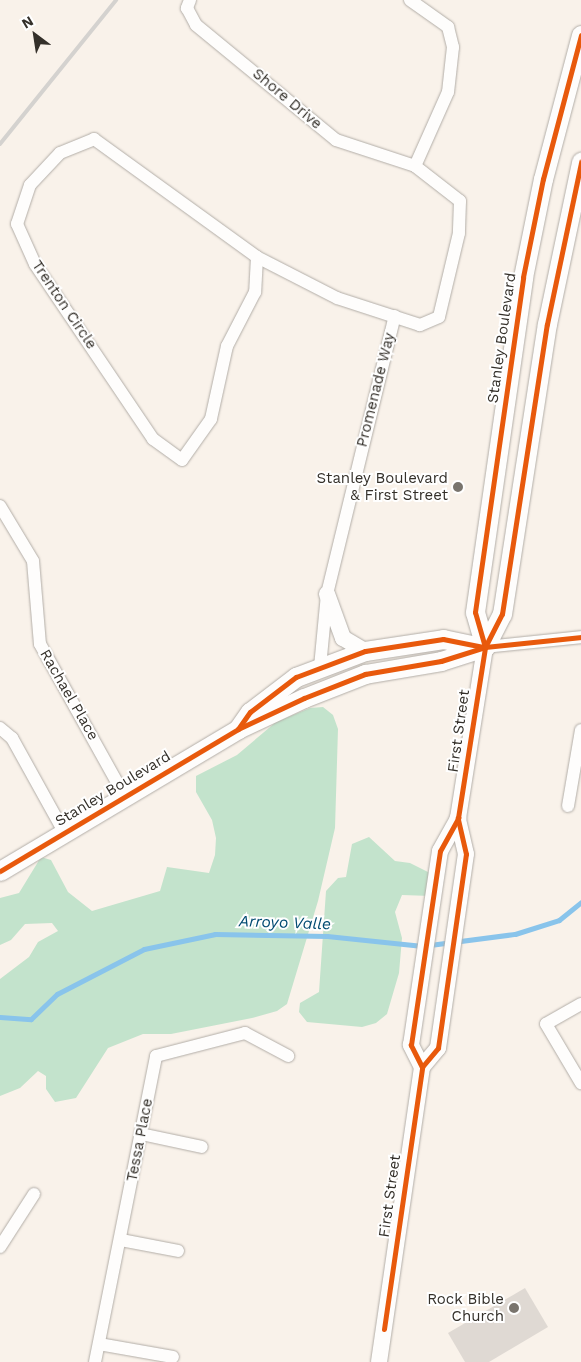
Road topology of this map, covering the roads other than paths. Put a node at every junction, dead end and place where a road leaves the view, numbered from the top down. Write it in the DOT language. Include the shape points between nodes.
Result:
graph roads {
  1 [pos="190,0"];
  2 [pos="410,0"];
  3 [pos="581,35"];
  4 [pos="581,162"];
  5 [pos="414,166"];
  6 [pos="257,257"];
  7 [pos="395,316"];
  8 [pos="0,506"];
  9 [pos="327,594"];
  10 [pos="581,637"];
  11 [pos="485,647"];
  12 [pos="366,651"];
  13 [pos="320,667"];
  14 [pos="0,728"];
  15 [pos="238,729"];
  16 [pos="581,730"];
  17 [pos="125,796"];
  18 [pos="568,806"];
  19 [pos="458,818"];
  20 [pos="64,832"];
  21 [pos="0,871"];
  22 [pos="581,1004"];
  23 [pos="288,1056"];
  24 [pos="422,1067"];
  25 [pos="581,1083"];
  26 [pos="141,1134"];
  27 [pos="202,1147"];
  28 [pos="34,1194"];
  29 [pos="121,1240"];
  30 [pos="0,1247"];
  31 [pos="178,1251"];
  32 [pos="98,1344"];
  33 [pos="173,1357"];
  34 [pos="95,1362"];
  35 [pos="379,1362"];
  1 -- 5 [label="street, Shore Drive" via="187,8 196,25 336,140"];
  2 -- 5 [label="street" via="448,28 453,47 448,92"];
  3 -- 11 [label="main road, Stanley Boulevard" via="543,179 523,277 475,612"];
  4 -- 11 [label="main road" via="547,324 502,614"];
  5 -- 7 [label="street, Promenade Way" via="460,202 459,233 439,317 420,325"];
  6 -- 6 [label="street, Trenton Circle" via="94,138 60,153 30,185 17,224 35,264 153,439 182,460 211,419 227,346 254,292"];
  6 -- 7 [label="street, Trenton Circle" via="337,298"];
  7 -- 9 [label="street, Promenade Way"];
  8 -- 17 [label="street, Rachael Place" via="33,561 40,644"];
  9 -- 12 [label="street" via="342,638"];
  9 -- 13 [label="street, Promenade Way"];
  10 -- 11 [label="street"];
  11 -- 12 [label="main road, Stanley Boulevard" via="443,640"];
  11 -- 15 [label="main road, Stanley Boulevard" via="441,661 365,674"];
  11 -- 19 [label="street, First Street"];
  12 -- 13 [label="main road, Stanley Boulevard"];
  13 -- 15 [label="main road, Stanley Boulevard" via="296,676 250,712"];
  14 -- 20 [label="street" via="12,738"];
  15 -- 17 [label="main road, Stanley Boulevard"];
  16 -- 18 [label="street"];
  17 -- 20 [label="main road, Stanley Boulevard"];
  19 -- 24 [label="street, First Street" via="466,854 438,1048"];
  19 -- 24 [label="street, First Street" via="440,851 411,1045"];
  20 -- 21 [label="main road, Stanley Boulevard"];
  22 -- 25 [label="street" via="546,1024"];
  23 -- 26 [label="street, Tessa Place" via="244,1033 156,1056"];
  24 -- 35 [label="street, First Street"];
  26 -- 27 [label="street"];
  26 -- 29 [label="street, Tessa Place"];
  28 -- 30 [label="street"];
  29 -- 31 [label="street"];
  29 -- 32 [label="street, Tessa Place"];
  32 -- 33 [label="street"];
  32 -- 34 [label="street, Tessa Place"];
}
